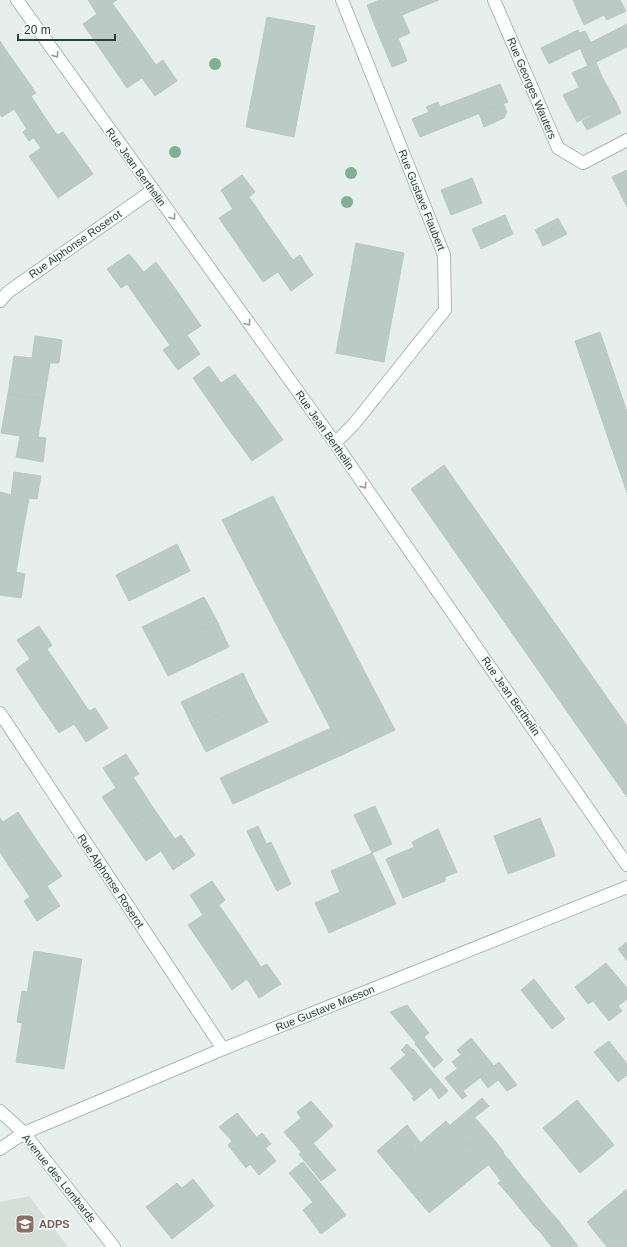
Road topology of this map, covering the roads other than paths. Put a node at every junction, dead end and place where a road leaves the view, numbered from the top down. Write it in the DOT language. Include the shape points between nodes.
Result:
graph roads {
  1 [pos="17,0"];
  2 [pos="342,0"];
  3 [pos="494,0"];
  4 [pos="627,140"];
  5 [pos="153,190"];
  6 [pos="0,302"];
  7 [pos="335,443"];
  8 [pos="0,713"];
  9 [pos="627,865"];
  10 [pos="627,886"];
  11 [pos="223,1049"];
  12 [pos="0,1111"];
  13 [pos="24,1133"];
  14 [pos="0,1149"];
  15 [pos="114,1247"];
  1 -- 5 [label="street, Rue Jean Berthelin, one-way"];
  2 -- 7 [label="street, Rue Gustave Flaubert" via="444,255 445,310 354,424"];
  3 -- 4 [label="street, Rue Georges Wauters" via="558,148 583,164"];
  5 -- 6 [label="street, Rue Alphonse Roserot" via="8,292"];
  5 -- 7 [label="street, Rue Jean Berthelin, one-way"];
  7 -- 9 [label="street, Rue Jean Berthelin, one-way"];
  8 -- 11 [label="street, Rue Alphonse Roserot"];
  10 -- 11 [label="street, Rue Gustave Masson"];
  11 -- 13 [label="street, Rue Gustave Masson"];
  12 -- 13 [label="street, Avenue des Lombards"];
  13 -- 14 [label="street, Rue Gustave Masson"];
  13 -- 15 [label="street, Avenue des Lombards"];
}
